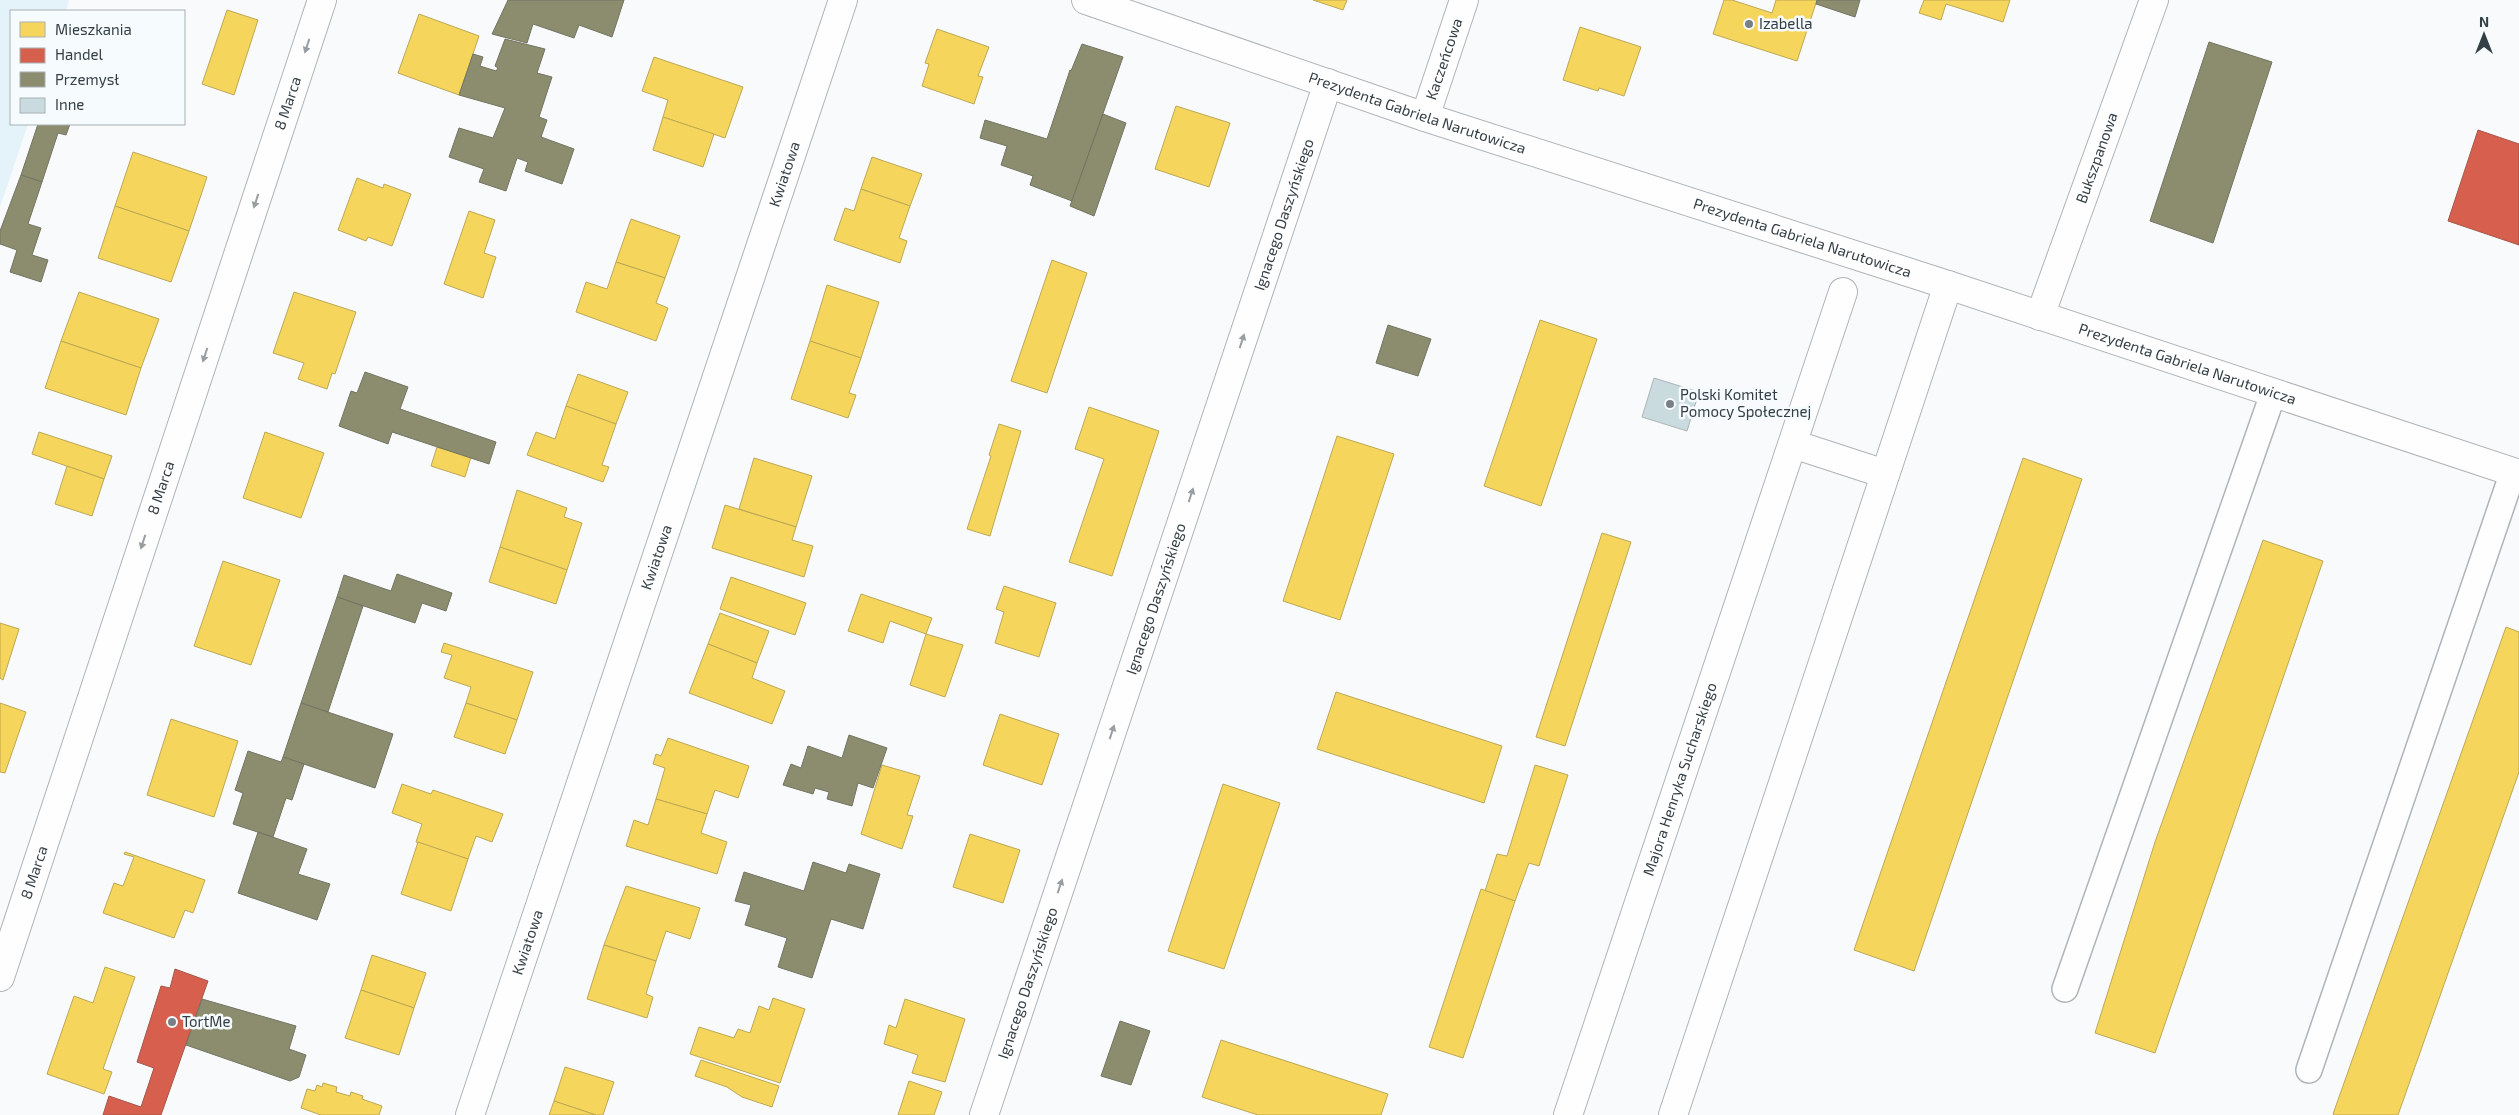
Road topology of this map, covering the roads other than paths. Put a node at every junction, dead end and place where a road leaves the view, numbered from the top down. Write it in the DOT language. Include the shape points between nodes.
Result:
graph roads {
  1 [pos="322,0"];
  2 [pos="843,0"];
  3 [pos="1086,0"];
  4 [pos="1464,0"];
  5 [pos="2154,0"];
  6 [pos="1328,83"];
  7 [pos="1425,117"];
  8 [pos="1948,284"];
  9 [pos="1843,292"];
  10 [pos="2040,316"];
  11 [pos="2273,394"];
  12 [pos="1793,444"];
  13 [pos="2516,473"];
  14 [pos="1885,474"];
  15 [pos="0,977"];
  16 [pos="2065,989"];
  17 [pos="2309,1070"];
  18 [pos="470,1115"];
  19 [pos="984,1115"];
  20 [pos="1568,1115"];
  21 [pos="1673,1115"];
  1 -- 15 [label="street, 8 Marca, one-way"];
  2 -- 18 [label="street, Kwiatowa"];
  3 -- 6 [label="street, Prezydenta Gabriela Narutowicza"];
  4 -- 7 [label="street, Kaczeńcowa"];
  5 -- 10 [label="street, Bukszpanowa"];
  6 -- 7 [label="street, Prezydenta Gabriela Narutowicza"];
  19 -- 6 [label="street, Ignacego Daszyńskiego, one-way"];
  7 -- 8 [label="street, Prezydenta Gabriela Narutowicza"];
  8 -- 10 [label="street, Prezydenta Gabriela Narutowicza"];
  8 -- 14 [label="street"];
  9 -- 12 [label="street, Majora Henryka Sucharskiego"];
  10 -- 11 [label="street, Prezydenta Gabriela Narutowicza"];
  11 -- 13 [label="street, Prezydenta Gabriela Narutowicza"];
  11 -- 16 [label="lane"];
  12 -- 14 [label="street"];
  12 -- 20 [label="street, Majora Henryka Sucharskiego"];
  13 -- 17 [label="lane"];
  14 -- 21 [label="street"];
}
